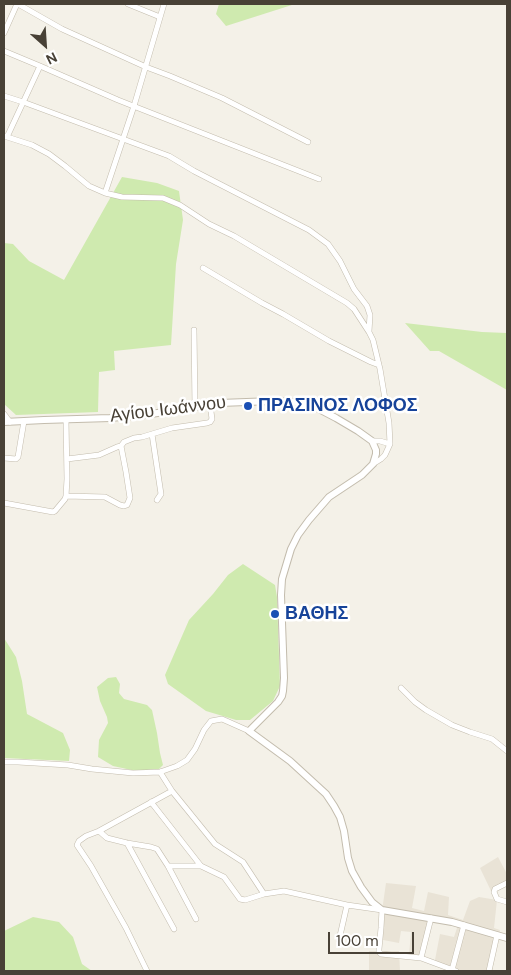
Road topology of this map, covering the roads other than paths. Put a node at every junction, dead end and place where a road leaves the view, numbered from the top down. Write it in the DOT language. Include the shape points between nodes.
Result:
graph roads {
  1 [pos="18,4"];
  2 [pos="128,4"];
  3 [pos="164,4"];
  4 [pos="160,16"];
  5 [pos="4,33"];
  6 [pos="4,51"];
  7 [pos="40,66"];
  8 [pos="146,67"];
  9 [pos="4,96"];
  10 [pos="23,102"];
  11 [pos="134,106"];
  12 [pos="5,136"];
  13 [pos="123,138"];
  14 [pos="308,142"];
  15 [pos="319,179"];
  16 [pos="105,193"];
  17 [pos="203,268"];
  18 [pos="194,330"];
  19 [pos="369,332"];
  20 [pos="379,365"];
  21 [pos="210,404"];
  22 [pos="195,407"];
  23 [pos="4,414"];
  24 [pos="66,420"];
  25 [pos="24,421"];
  26 [pos="7,422"];
  27 [pos="152,434"];
  28 [pos="372,441"];
  29 [pos="390,444"];
  30 [pos="121,446"];
  31 [pos="4,458"];
  32 [pos="66,459"];
  33 [pos="373,464"];
  34 [pos="66,496"];
  35 [pos="157,500"];
  36 [pos="4,503"];
  37 [pos="401,688"];
  38 [pos="249,730"];
  39 [pos="507,751"];
  40 [pos="4,762"];
  41 [pos="160,772"];
  42 [pos="172,791"];
  43 [pos="151,802"];
  44 [pos="99,831"];
  45 [pos="127,843"];
  46 [pos="168,866"];
  47 [pos="201,866"];
  48 [pos="507,883"];
  49 [pos="264,894"];
  50 [pos="507,902"];
  51 [pos="347,904"];
  52 [pos="382,910"];
  53 [pos="430,918"];
  54 [pos="196,919"];
  55 [pos="464,925"];
  56 [pos="174,929"];
  57 [pos="497,934"];
  58 [pos="507,938"];
  59 [pos="339,940"];
  60 [pos="421,958"];
  61 [pos="454,970"];
  62 [pos="147,971"];
  63 [pos="489,971"];
  1 -- 5 [label="street"];
  1 -- 8 [label="street" via="62,29"];
  2 -- 4 [label="street"];
  3 -- 4 [label="street"];
  4 -- 8 [label="street"];
  6 -- 7 [label="street"];
  7 -- 10 [label="street"];
  7 -- 11 [label="street"];
  8 -- 11 [label="street"];
  8 -- 14 [label="street" via="222,98"];
  9 -- 10 [label="street"];
  10 -- 12 [label="street"];
  10 -- 13 [label="street"];
  11 -- 13 [label="street"];
  11 -- 15 [label="street"];
  12 -- 16 [label="street" via="49,154 89,186"];
  13 -- 16 [label="street"];
  13 -- 19 [label="street" via="169,156 310,230 328,244 367,306"];
  16 -- 19 [label="street" via="122,197 163,198 180,205 347,303"];
  17 -- 20 [label="street" via="329,341"];
  18 -- 22 [label="street"];
  19 -- 20 [label="street"];
  20 -- 29 [label="street"];
  21 -- 22 [label="street, Αγίου Ιωάννου"];
  21 -- 27 [label="street" via="210,422"];
  21 -- 28 [label="street, Αγίου Ιωάννου" via="273,401 306,404"];
  22 -- 24 [label="street, Αγίου Ιωάννου" via="146,415"];
  23 -- 26 [label="street"];
  24 -- 25 [label="street, Αγίου Ιωάννου"];
  24 -- 32 [label="street"];
  25 -- 26 [label="street, Αγίου Ιωάννου"];
  25 -- 31 [label="street" via="18,457"];
  27 -- 30 [label="street" via="128,440"];
  27 -- 35 [label="street" via="161,494"];
  28 -- 29 [label="street"];
  28 -- 33 [label="street" via="376,450"];
  29 -- 33 [label="street" via="381,459"];
  30 -- 32 [label="street" via="99,455"];
  30 -- 34 [label="street" via="130,498 127,505 105,497"];
  32 -- 34 [label="street"];
  33 -- 38 [label="street" via="329,497 298,535 291,549 281,595 282,696"];
  34 -- 36 [label="street" via="53,512"];
  37 -- 39 [label="street" via="426,710 458,727 492,739"];
  38 -- 41 [label="street" via="222,719 211,721 187,760"];
  38 -- 52 [label="street" via="326,794 340,817 349,865 361,887"];
  40 -- 41 [label="street" via="134,773"];
  41 -- 42 [label="street"];
  42 -- 43 [label="street"];
  42 -- 49 [label="street" via="215,844 243,862"];
  43 -- 44 [label="street"];
  43 -- 47 [label="street"];
  44 -- 45 [label="street" via="107,838"];
  44 -- 62 [label="street" via="78,841 77,845 92,866"];
  45 -- 46 [label="street" via="157,849"];
  45 -- 56 [label="street"];
  46 -- 47 [label="street"];
  46 -- 54 [label="street"];
  47 -- 49 [label="street" via="224,877 240,899"];
  48 -- 50 [label="street" via="494,892 498,899"];
  49 -- 51 [label="street" via="284,891"];
  51 -- 52 [label="street"];
  51 -- 59 [label="street"];
  52 -- 53 [label="street"];
  52 -- 60 [label="street" via="380,954"];
  53 -- 55 [label="street"];
  53 -- 60 [label="street"];
  55 -- 57 [label="street"];
  55 -- 61 [label="street"];
  57 -- 58 [label="street"];
  57 -- 63 [label="street"];
  60 -- 61 [label="street"];
}
